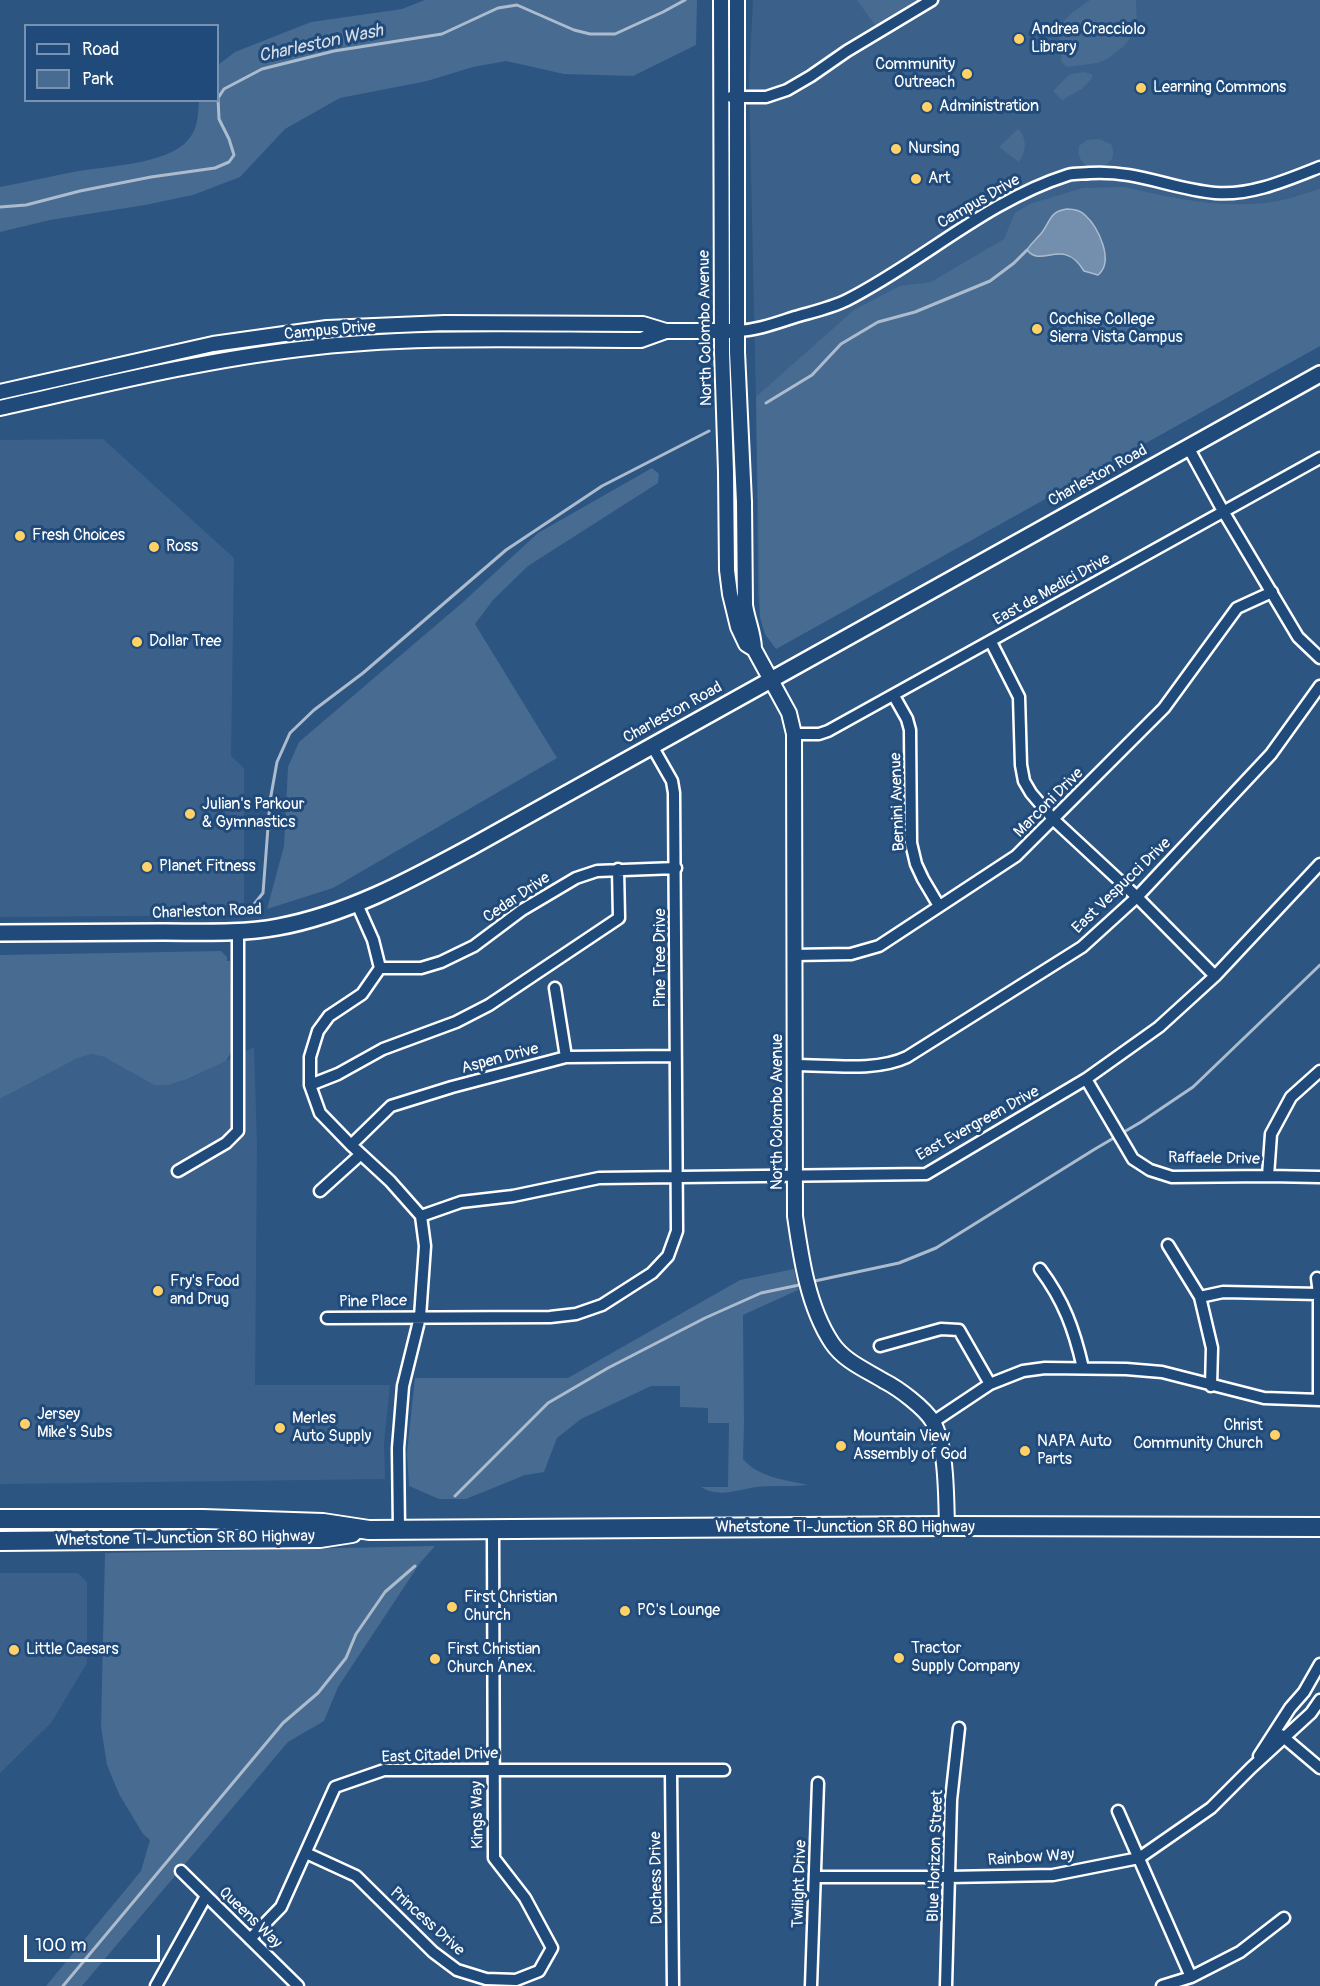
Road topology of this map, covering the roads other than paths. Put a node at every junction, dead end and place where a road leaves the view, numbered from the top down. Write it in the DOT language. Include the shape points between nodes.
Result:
graph roads {
  1 [pos="721,0"];
  2 [pos="737,0"];
  3 [pos="932,0"];
  4 [pos="721,97"];
  5 [pos="738,97"];
  6 [pos="1320,167"];
  7 [pos="666,331"];
  8 [pos="722,331"];
  9 [pos="738,331"];
  10 [pos="1320,374"];
  11 [pos="0,392"];
  12 [pos="0,408"];
  13 [pos="1188,447"];
  14 [pos="1320,458"];
  15 [pos="1223,511"];
  16 [pos="1272,592"];
  17 [pos="991,642"];
  18 [pos="754,649"];
  19 [pos="1320,658"];
  20 [pos="770,679"];
  21 [pos="1320,686"];
  22 [pos="894,696"];
  23 [pos="794,734"];
  24 [pos="652,746"];
  25 [pos="1054,820"];
  26 [pos="1320,864"];
  27 [pos="676,868"];
  28 [pos="618,869"];
  29 [pos="1137,897"];
  30 [pos="357,904"];
  31 [pos="939,906"];
  32 [pos="238,932"];
  33 [pos="0,933"];
  34 [pos="794,955"];
  35 [pos="380,968"];
  36 [pos="1215,976"];
  37 [pos="555,988"];
  38 [pos="675,1056"];
  39 [pos="566,1057"];
  40 [pos="795,1065"];
  41 [pos="1320,1071"];
  42 [pos="1086,1079"];
  43 [pos="310,1085"];
  44 [pos="351,1145"];
  45 [pos="361,1154"];
  46 [pos="178,1171"];
  47 [pos="677,1176"];
  48 [pos="795,1176"];
  49 [pos="1268,1176"];
  50 [pos="1320,1177"];
  51 [pos="320,1191"];
  52 [pos="421,1216"];
  53 [pos="1168,1245"];
  54 [pos="1040,1269"];
  55 [pos="1317,1278"];
  56 [pos="1319,1294"];
  57 [pos="1200,1297"];
  58 [pos="420,1317"];
  59 [pos="327,1318"];
  60 [pos="880,1346"];
  61 [pos="1083,1368"];
  62 [pos="990,1384"];
  63 [pos="1211,1386"];
  64 [pos="1320,1400"];
  65 [pos="933,1422"];
  66 [pos="0,1519"];
  67 [pos="947,1527"];
  68 [pos="1320,1527"];
  69 [pos="493,1529"];
  70 [pos="369,1530"];
  71 [pos="399,1530"];
  72 [pos="0,1541"];
  73 [pos="1320,1664"];
  74 [pos="1320,1700"];
  75 [pos="959,1728"];
  76 [pos="1276,1730"];
  77 [pos="1285,1738"];
  78 [pos="1251,1768"];
  79 [pos="1320,1768"];
  80 [pos="492,1769"];
  81 [pos="671,1770"];
  82 [pos="724,1770"];
  83 [pos="818,1783"];
  84 [pos="1118,1811"];
  85 [pos="306,1853"];
  86 [pos="1139,1858"];
  87 [pos="182,1871"];
  88 [pos="816,1877"];
  89 [pos="949,1877"];
  90 [pos="207,1896"];
  91 [pos="1284,1918"];
  92 [pos="250,1939"];
  93 [pos="539,1971"];
  94 [pos="1191,1977"];
  95 [pos="156,1986"];
  96 [pos="298,1986"];
  97 [pos="673,1986"];
  98 [pos="812,1986"];
  99 [pos="946,1986"];
  100 [pos="1162,1986"];
  1 -- 4 [label="street, North Colombo Avenue"];
  2 -- 5 [label="street, North Colombo Avenue"];
  3 -- 5 [label="street" via="787,90 766,97"];
  4 -- 5 [label="street"];
  4 -- 8 [label="street, North Colombo Avenue"];
  5 -- 9 [label="street, North Colombo Avenue"];
  6 -- 9 [label="street, Campus Drive" via="1237,193 1196,191 1125,174 1070,175 992,210 844,302 757,329"];
  7 -- 8 [label="street, Campus Drive"];
  7 -- 11 [label="street, Campus Drive" via="643,324 446,323 327,328 213,344"];
  7 -- 12 [label="street, Campus Drive" via="641,340 361,343 302,348 172,370"];
  8 -- 9 [label="street, Campus Drive"];
  8 -- 18 [label="street, North Colombo Avenue" via="727,570 738,627 746,644"];
  9 -- 18 [label="street, North Colombo Avenue" via="744,596"];
  10 -- 13 [label="main road, Charleston Road"];
  13 -- 15 [label="street"];
  13 -- 20 [label="main road, Charleston Road"];
  14 -- 15 [label="street, East de Medici Drive"];
  15 -- 16 [label="street"];
  15 -- 17 [label="street, East de Medici Drive"];
  16 -- 19 [label="street" via="1298,638"];
  16 -- 25 [label="street, Marconi Drive" via="1237,608 1164,708"];
  17 -- 22 [label="street, East de Medici Drive"];
  17 -- 25 [label="street" via="1019,697 1024,781"];
  18 -- 20 [label="street, North Colombo Avenue"];
  20 -- 23 [label="street, North Colombo Avenue" via="789,713"];
  20 -- 24 [label="main road, Charleston Road"];
  21 -- 29 [label="street, East Vespucci Drive" via="1271,754"];
  22 -- 23 [label="street, East de Medici Drive" via="828,731"];
  22 -- 31 [label="street, Bernini Avenue" via="910,730 911,843 922,879"];
  23 -- 34 [label="street, North Colombo Avenue"];
  24 -- 27 [label="street, Pine Tree Drive" via="675,793"];
  24 -- 30 [label="main road, Charleston Road" via="440,864"];
  25 -- 29 [label="street"];
  25 -- 31 [label="street, Marconi Drive" via="1016,856"];
  26 -- 36 [label="street, East Evergreen Drive"];
  27 -- 28 [label="street, Cedar Drive"];
  27 -- 38 [label="street, Pine Tree Drive"];
  28 -- 35 [label="street, Cedar Drive" via="576,878 522,910 474,946 441,962 421,968"];
  28 -- 43 [label="street" via="619,918 481,1009 383,1049"];
  29 -- 36 [label="street"];
  29 -- 40 [label="street, East Vespucci Drive" via="1082,947 907,1057 878,1066"];
  30 -- 32 [label="main road, Charleston Road" via="278,927"];
  30 -- 35 [label="street"];
  31 -- 34 [label="street, Marconi Drive" via="864,952"];
  32 -- 33 [label="main road, Charleston Road"];
  32 -- 46 [label="street" via="238,1131 226,1143"];
  34 -- 40 [label="street, North Colombo Avenue"];
  35 -- 43 [label="street" via="362,994 329,1016 318,1031 310,1057"];
  36 -- 42 [label="street, East Evergreen Drive" via="1160,1028"];
  37 -- 39 [label="street"];
  38 -- 39 [label="street, Aspen Drive"];
  38 -- 47 [label="street, Pine Tree Drive"];
  39 -- 44 [label="street, Aspen Drive" via="391,1106"];
  40 -- 48 [label="street, North Colombo Avenue"];
  41 -- 49 [label="street" via="1292,1097 1271,1134"];
  42 -- 48 [label="street, East Evergreen Drive" via="926,1174"];
  42 -- 49 [label="street, Raffaele Drive" via="1133,1159 1150,1170 1172,1177"];
  43 -- 44 [label="street" via="320,1113"];
  44 -- 45 [label="street"];
  45 -- 51 [label="street"];
  45 -- 52 [label="street"];
  47 -- 48 [label="street, East Evergreen Drive"];
  47 -- 52 [label="street, East Evergreen Drive" via="599,1178 461,1202"];
  47 -- 58 [label="street, Pine Tree Drive" via="677,1231 668,1256 652,1273 602,1305 550,1317"];
  48 -- 65 [label="street, North Colombo Avenue" via="801,1256 808,1286 833,1345 852,1362 901,1390"];
  49 -- 50 [label="street, Raffaele Drive"];
  52 -- 58 [label="street" via="425,1246"];
  53 -- 57 [label="street"];
  54 -- 61 [label="street" via="1066,1311"];
  55 -- 56 [label="street"];
  56 -- 57 [label="street" via="1223,1292"];
  56 -- 64 [label="street"];
  57 -- 63 [label="street" via="1212,1348"];
  58 -- 59 [label="street, Pine Place"];
  58 -- 71 [label="street" via="403,1386 398,1448"];
  60 -- 62 [label="street" via="941,1329 959,1330"];
  61 -- 62 [label="street" via="1023,1371"];
  61 -- 63 [label="street" via="1162,1372"];
  62 -- 65 [label="street"];
  63 -- 64 [label="street" via="1264,1398"];
  65 -- 67 [label="street, North Colombo Avenue" via="944,1468"];
  66 -- 70 [label="highway, Whetstone TI-Junction SR 80 Highway" via="323,1522"];
  67 -- 68 [label="highway, Whetstone TI-Junction SR 80 Highway"];
  67 -- 69 [label="highway, Whetstone TI-Junction SR 80 Highway"];
  69 -- 71 [label="highway, Whetstone TI-Junction SR 80 Highway"];
  69 -- 80 [label="street, Kings Way"];
  70 -- 71 [label="highway, Whetstone TI-Junction SR 80 Highway"];
  70 -- 72 [label="highway, Whetstone TI-Junction SR 80 Highway" via="320,1538"];
  73 -- 76 [label="street, Rainbow Way"];
  74 -- 77 [label="street, Rainbow Way"];
  75 -- 89 [label="street, Blue Horizon Street" via="951,1800"];
  76 -- 77 [label="street"];
  76 -- 78 [label="street, Rainbow Way"];
  77 -- 78 [label="street, Rainbow Way"];
  77 -- 79 [label="street"];
  78 -- 86 [label="street, Rainbow Way" via="1211,1808"];
  80 -- 81 [label="street, East Citadel Drive"];
  80 -- 85 [label="street, East Citadel Drive" via="384,1770 335,1787"];
  80 -- 93 [label="street, Kings Way" via="494,1858 525,1898 552,1948"];
  81 -- 82 [label="street, East Citadel Drive"];
  81 -- 97 [label="street, Duchess Drive"];
  83 -- 88 [label="street, Twilight Drive"];
  84 -- 86 [label="street"];
  85 -- 92 [label="street, East Citadel Drive" via="281,1907"];
  85 -- 93 [label="street, Princess Drive" via="356,1876 433,1952 457,1970 486,1979 516,1980"];
  86 -- 89 [label="street, Rainbow Way" via="1053,1875"];
  86 -- 94 [label="street"];
  87 -- 90 [label="street, Queens Way"];
  88 -- 89 [label="street, Rainbow Way"];
  88 -- 98 [label="street, Twilight Drive"];
  89 -- 99 [label="street, Blue Horizon Street"];
  90 -- 92 [label="street, Queens Way"];
  90 -- 95 [label="street"];
  91 -- 94 [label="street" via="1240,1952"];
  92 -- 96 [label="street, Queens Way"];
  94 -- 100 [label="street"];
}
